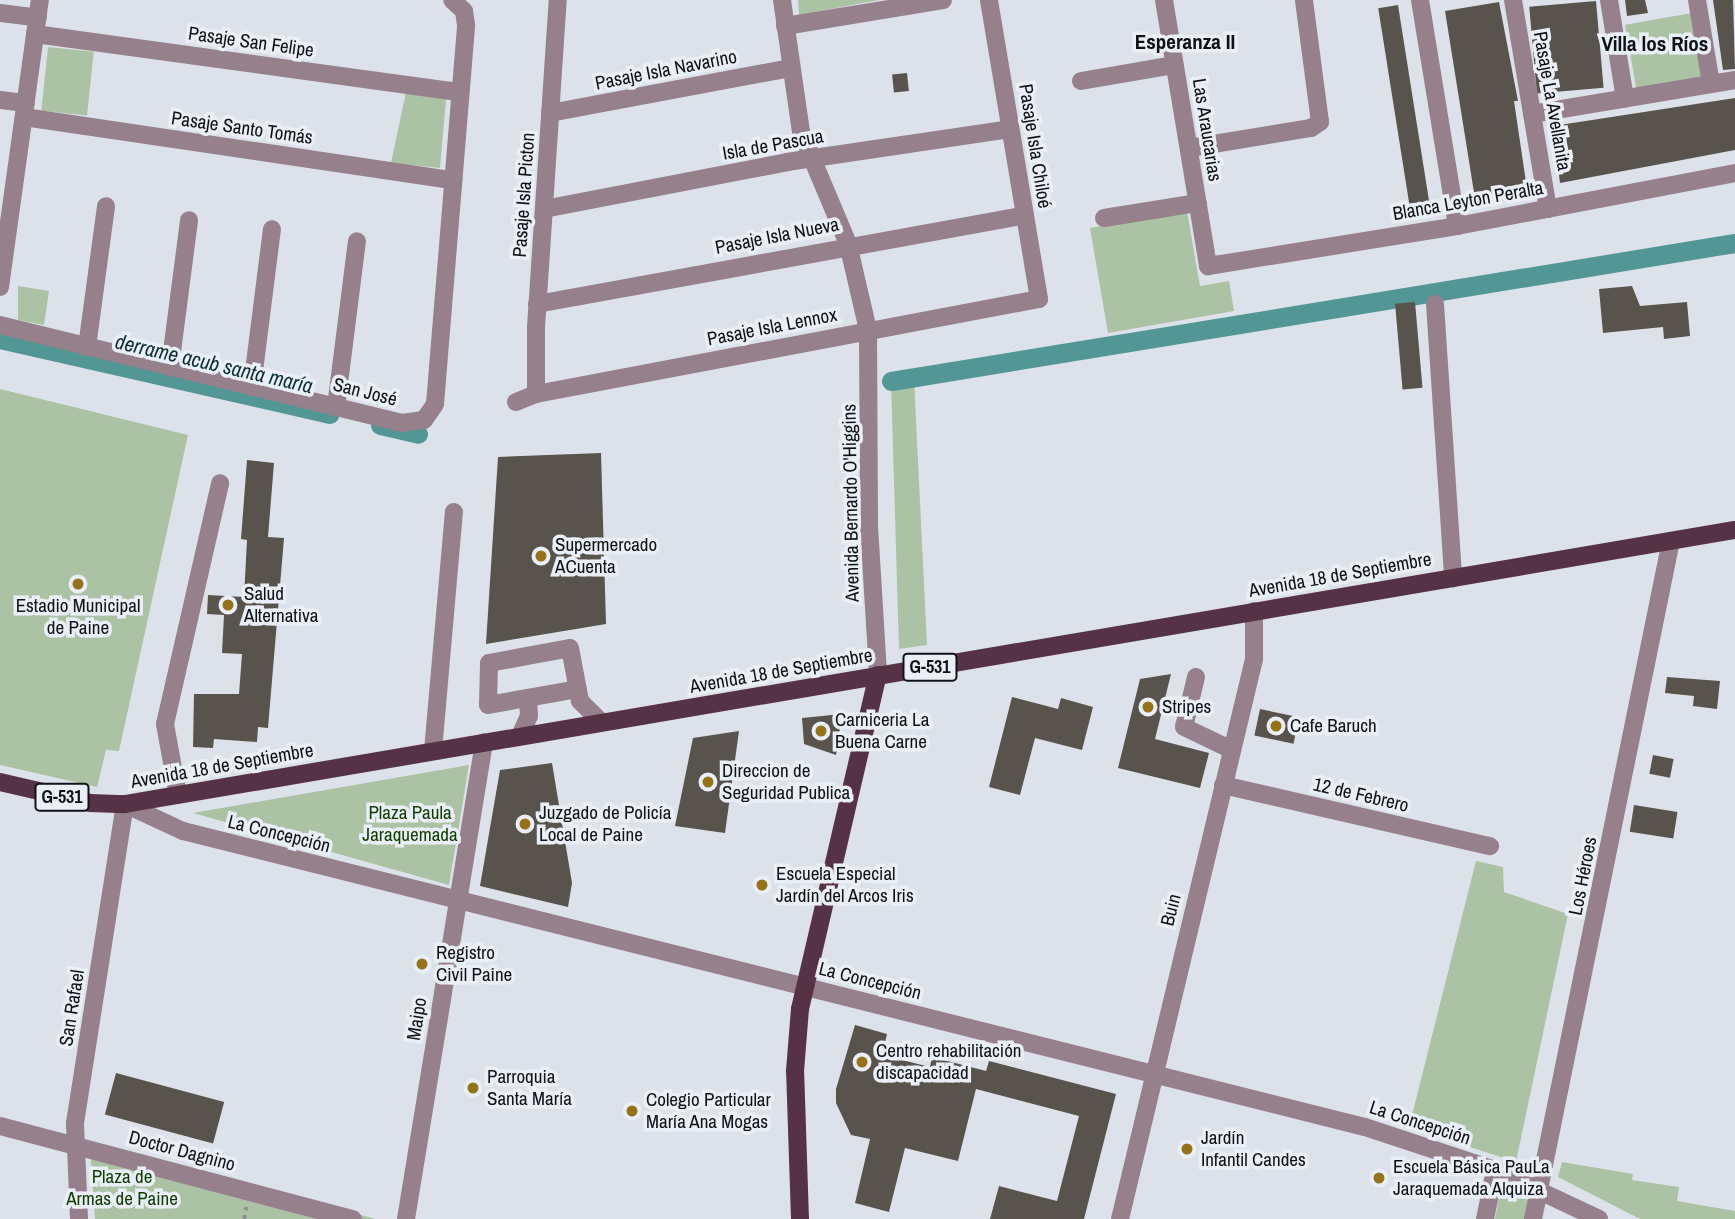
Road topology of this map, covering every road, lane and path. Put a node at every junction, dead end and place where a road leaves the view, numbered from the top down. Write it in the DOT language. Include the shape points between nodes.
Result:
graph roads {
  1 [pos="452,0"];
  2 [pos="558,0"];
  3 [pos="782,0"];
  4 [pos="943,0"];
  5 [pos="989,0"];
  6 [pos="1164,0"];
  7 [pos="1304,0"];
  8 [pos="1420,0"];
  9 [pos="1513,0"];
  10 [pos="1609,0"];
  11 [pos="1697,0"];
  12 [pos="0,13"];
  13 [pos="38,17"];
  14 [pos="785,26"];
  15 [pos="1175,65"];
  16 [pos="790,68"];
  17 [pos="1735,80"];
  18 [pos="1081,81"];
  19 [pos="1711,84"];
  20 [pos="460,92"];
  21 [pos="1625,99"];
  22 [pos="0,100"];
  23 [pos="25,110"];
  24 [pos="550,113"];
  25 [pos="1532,114"];
  26 [pos="1010,129"];
  27 [pos="1189,148"];
  28 [pos="811,159"];
  29 [pos="1735,173"];
  30 [pos="453,180"];
  31 [pos="7,187"];
  32 [pos="1198,204"];
  33 [pos="106,206"];
  34 [pos="544,209"];
  35 [pos="1549,209"];
  36 [pos="1025,215"];
  37 [pos="1104,218"];
  38 [pos="189,220"];
  39 [pos="1457,226"];
  40 [pos="272,229"];
  41 [pos="357,241"];
  42 [pos="848,244"];
  43 [pos="1208,266"];
  44 [pos="1,276"];
  45 [pos="1039,299"];
  46 [pos="537,303"];
  47 [pos="1436,304"];
  48 [pos="0,325"];
  49 [pos="868,330"];
  50 [pos="87,347"];
  51 [pos="170,367"];
  52 [pos="252,387"];
  53 [pos="536,394"];
  54 [pos="516,402"];
  55 [pos="336,407"];
  56 [pos="220,483"];
  57 [pos="454,512"];
  58 [pos="1735,530"];
  59 [pos="1671,541"];
  60 [pos="1453,578"];
  61 [pos="1254,611"];
  62 [pos="878,675"];
  63 [pos="1196,677"];
  64 [pos="578,689"];
  65 [pos="528,698"];
  66 [pos="601,722"];
  67 [pos="520,736"];
  68 [pos="484,742"];
  69 [pos="1232,750"];
  70 [pos="433,751"];
  71 [pos="0,782"];
  72 [pos="1223,785"];
  73 [pos="178,795"];
  74 [pos="125,804"];
  75 [pos="1490,846"];
  76 [pos="457,902"];
  77 [pos="805,987"];
  78 [pos="1154,1072"];
  79 [pos="0,1126"];
  80 [pos="73,1144"];
  81 [pos="1495,1170"];
  82 [pos="1541,1191"];
  83 [pos="79,1219"];
  84 [pos="353,1219"];
  85 [pos="406,1219"];
  86 [pos="800,1219"];
  87 [pos="1120,1219"];
  88 [pos="1485,1219"];
  89 [pos="1533,1219"];
  90 [pos="1599,1219"];
  1 -- 20 [label="street, San José" via="466,18"];
  2 -- 24 [label="street, Pasaje Isla Picton"];
  3 -- 14 [label="street, Avenida Bernardo O'Higgins"];
  4 -- 14 [label="street"];
  5 -- 26 [label="street, Pasaje Isla Chiloé"];
  6 -- 15 [label="street, Las Araucarias"];
  7 -- 27 [label="street" via="1320,122 1311,128"];
  8 -- 39 [label="street"];
  9 -- 25 [label="street, Pasaje La Avellanita"];
  10 -- 21 [label="street"];
  11 -- 19 [label="street"];
  12 -- 13 [label="street, Pasaje San Felipe"];
  13 -- 20 [label="street, Pasaje San Felipe"];
  13 -- 23 [label="street"];
  14 -- 16 [label="street, Avenida Bernardo O'Higgins"];
  15 -- 18 [label="street"];
  15 -- 27 [label="street, Las Araucarias"];
  16 -- 24 [label="street, Pasaje Isla Navarino"];
  16 -- 28 [label="street, Avenida Bernardo O'Higgins"];
  17 -- 19 [label="street"];
  19 -- 21 [label="street"];
  20 -- 30 [label="street, San José"];
  21 -- 25 [label="street"];
  22 -- 23 [label="street, Pasaje Santo Tomás"];
  23 -- 30 [label="street, Pasaje Santo Tomás"];
  23 -- 31 [label="street"];
  24 -- 34 [label="street, Pasaje Isla Picton"];
  25 -- 35 [label="street, Pasaje La Avellanita"];
  26 -- 28 [label="street, Isla de Pascua"];
  26 -- 36 [label="street, Pasaje Isla Chiloé"];
  27 -- 32 [label="street, Las Araucarias"];
  28 -- 34 [label="street, Isla de Pascua"];
  28 -- 42 [label="street, Avenida Bernardo O'Higgins"];
  29 -- 35 [label="street, Blanca Leyton Peralta"];
  30 -- 55 [label="street, San José" via="433,410 424,420 410,424"];
  31 -- 44 [label="street"];
  32 -- 37 [label="street"];
  32 -- 43 [label="street, Las Araucarias"];
  33 -- 50 [label="street"];
  34 -- 46 [label="street, Pasaje Isla Picton"];
  35 -- 39 [label="street, Blanca Leyton Peralta"];
  36 -- 42 [label="street, Pasaje Isla Nueva"];
  36 -- 45 [label="street, Pasaje Isla Chiloé"];
  38 -- 51 [label="street"];
  39 -- 43 [label="street, Blanca Leyton Peralta"];
  40 -- 52 [label="street"];
  41 -- 55 [label="street"];
  42 -- 46 [label="street, Pasaje Isla Nueva"];
  42 -- 49 [label="street, Avenida Bernardo O'Higgins"];
  45 -- 49 [label="street, Pasaje Isla Lennox"];
  46 -- 53 [label="street, Pasaje Isla Picton"];
  47 -- 60 [label="street"];
  48 -- 50 [label="street, San José"];
  49 -- 53 [label="street, Pasaje Isla Lennox"];
  49 -- 62 [label="street, Avenida Bernardo O'Higgins" via="869,539"];
  50 -- 51 [label="street, San José"];
  51 -- 52 [label="street, San José"];
  52 -- 55 [label="street, San José"];
  53 -- 54 [label="street, Pasaje Isla Lennox"];
  56 -- 73 [label="street" via="166,713"];
  57 -- 70 [label="street"];
  58 -- 59 [label="main road, Avenida 18 de Septiembre / G-531"];
  59 -- 60 [label="main road, Avenida 18 de Septiembre / G-531"];
  59 -- 82 [label="street, Los Héroes"];
  60 -- 61 [label="main road, Avenida 18 de Septiembre / G-531"];
  61 -- 62 [label="main road, Avenida 18 de Septiembre / G-531"];
  61 -- 69 [label="street, Buin" via="1256,648"];
  62 -- 66 [label="main road, Avenida 18 de Septiembre / G-531"];
  62 -- 77 [label="main road, Avenida Bernardo O'Higgins"];
  63 -- 69 [label="street" via="1184,727"];
  64 -- 65 [label="street"];
  64 -- 65 [label="street" via="570,648 489,663 488,705"];
  64 -- 66 [label="street" via="584,707"];
  65 -- 67 [label="street" via="529,716"];
  66 -- 67 [label="main road, Avenida 18 de Septiembre / G-531"];
  67 -- 68 [label="main road, Avenida 18 de Septiembre / G-531"];
  68 -- 70 [label="main road, Avenida 18 de Septiembre / G-531"];
  68 -- 76 [label="street, Maipo"];
  69 -- 72 [label="street, Buin"];
  70 -- 73 [label="main road, Avenida 18 de Septiembre / G-531"];
  71 -- 74 [label="main road, Avenida 18 de Septiembre / G-531" via="90,803"];
  72 -- 75 [label="street, 12 de Febrero"];
  72 -- 78 [label="street, Buin"];
  73 -- 74 [label="main road, Avenida 18 de Septiembre / G-531"];
  74 -- 76 [label="street, La Concepción" via="164,826"];
  74 -- 80 [label="street, San Rafael"];
  76 -- 77 [label="street, La Concepción"];
  76 -- 85 [label="street, Maipo"];
  77 -- 78 [label="street, La Concepción"];
  77 -- 86 [label="main road, Avenida Bernardo O'Higgins" via="796,1053"];
  78 -- 81 [label="street, La Concepción" via="1365,1127"];
  78 -- 87 [label="street, Buin"];
  79 -- 80 [label="street, Doctor Dagnino"];
  80 -- 83 [label="street, San Rafael"];
  80 -- 84 [label="street, Doctor Dagnino"];
  81 -- 82 [label="street, La Concepción"];
  81 -- 88 [label="street"];
  82 -- 89 [label="street, Los Héroes"];
  82 -- 90 [label="street, La Concepción"];
}
